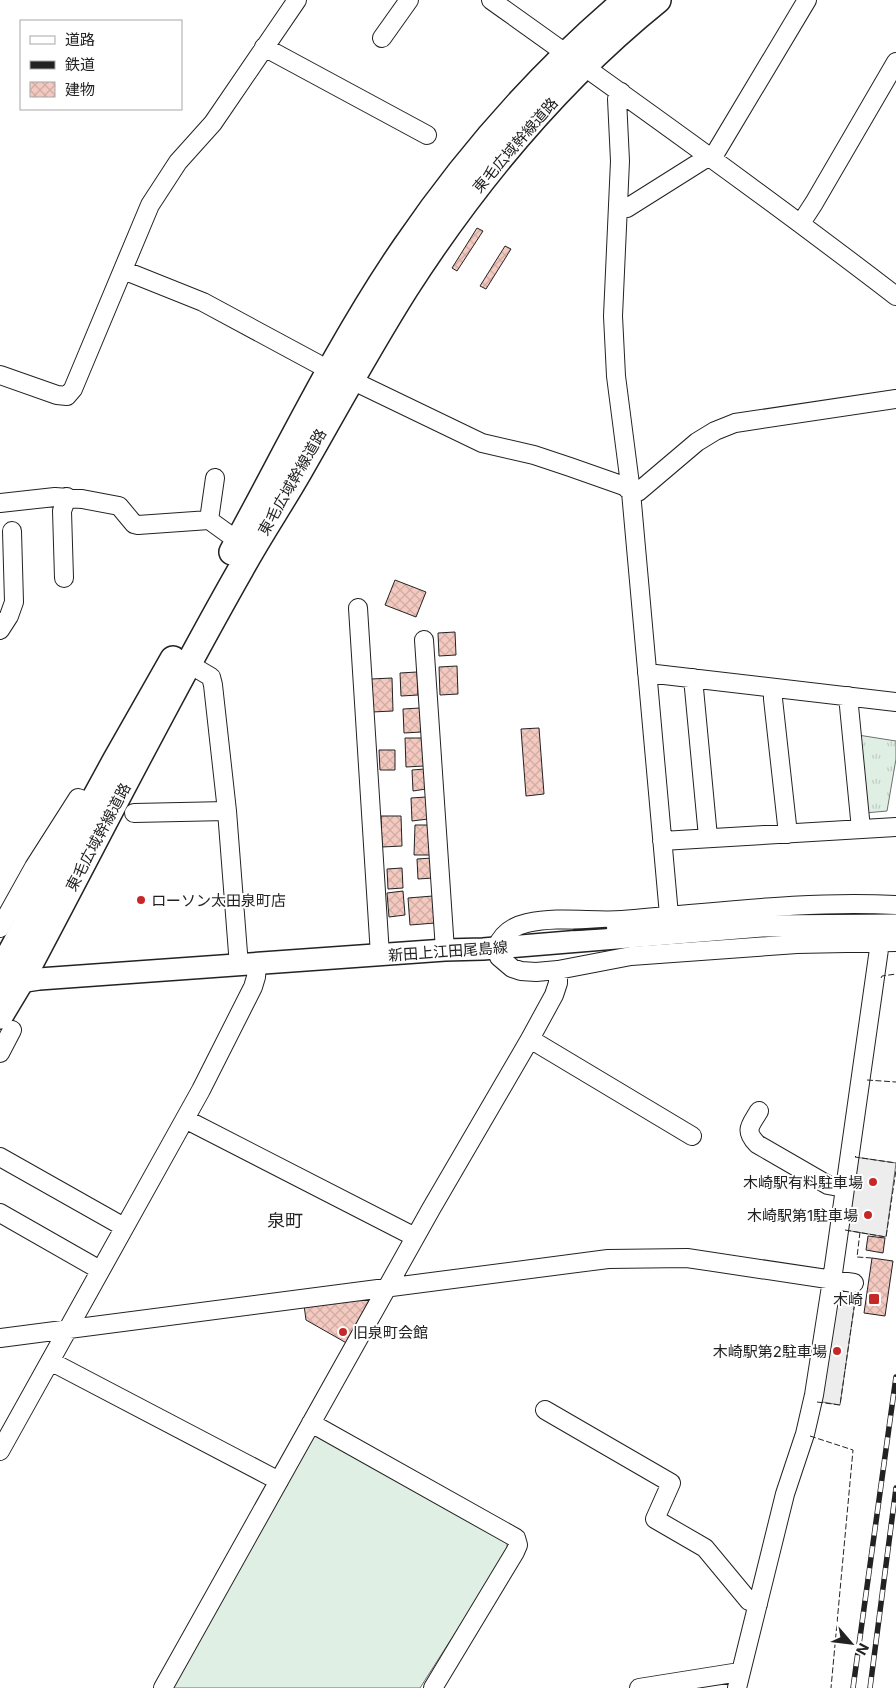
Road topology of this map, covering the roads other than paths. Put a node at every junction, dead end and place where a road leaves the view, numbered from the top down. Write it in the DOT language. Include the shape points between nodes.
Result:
graph roads {
  1 [pos="297,0"];
  2 [pos="409,0"];
  3 [pos="491,0"];
  4 [pos="626,0"];
  5 [pos="658,0"];
  6 [pos="807,0"];
  7 [pos="382,38"];
  8 [pos="264,47"];
  9 [pos="576,60"];
  10 [pos="896,62"];
  11 [pos="621,92"];
  12 [pos="427,135"];
  13 [pos="708,156"];
  14 [pos="618,209"];
  15 [pos="801,223"];
  16 [pos="123,270"];
  17 [pos="896,296"];
  18 [pos="0,375"];
  19 [pos="341,376"];
  20 [pos="896,399"];
  21 [pos="215,478"];
  22 [pos="631,492"];
  23 [pos="67,497"];
  24 [pos="0,503"];
  25 [pos="209,520"];
  26 [pos="12,531"];
  27 [pos="238,541"];
  28 [pos="64,578"];
  29 [pos="358,608"];
  30 [pos="0,630"];
  31 [pos="424,640"];
  32 [pos="189,664"];
  33 [pos="647,673"];
  34 [pos="692,678"];
  35 [pos="773,688"];
  36 [pos="848,696"];
  37 [pos="896,702"];
  38 [pos="227,812"];
  39 [pos="134,813"];
  40 [pos="896,827"];
  41 [pos="861,829"];
  42 [pos="788,834"];
  43 [pos="708,838"];
  44 [pos="662,841"];
  45 [pos="42,872"];
  46 [pos="896,905"];
  47 [pos="669,916"];
  48 [pos="896,925"];
  49 [pos="0,928"];
  50 [pos="888,942"];
  51 [pos="496,948"];
  52 [pos="444,950"];
  53 [pos="380,955"];
  54 [pos="248,966"];
  55 [pos="558,970"];
  56 [pos="7,979"];
  57 [pos="6,1023"];
  58 [pos="530,1039"];
  59 [pos="0,1053"];
  60 [pos="759,1111"];
  61 [pos="185,1119"];
  62 [pos="692,1136"];
  63 [pos="0,1157"];
  64 [pos="844,1188"];
  65 [pos="0,1213"];
  66 [pos="124,1227"];
  67 [pos="415,1237"];
  68 [pos="100,1270"];
  69 [pos="832,1280"];
  70 [pos="854,1283"];
  71 [pos="388,1287"];
  72 [pos="68,1330"];
  73 [pos="0,1338"];
  74 [pos="50,1361"];
  75 [pos="544,1410"];
  76 [pos="311,1423"];
  77 [pos="0,1451"];
  78 [pos="279,1481"];
  79 [pos="758,1604"];
  80 [pos="739,1681"];
  81 [pos="163,1688"];
  82 [pos="433,1688"];
  83 [pos="639,1688"];
  1 -- 8 [label="street"];
  2 -- 7 [label="street"];
  3 -- 9 [label="street"];
  4 -- 9 [label="highway, 東毛広域幹線道路"];
  5 -- 9 [label="highway, 東毛広域幹線道路"];
  6 -- 13 [label="street" via="716,152"];
  8 -- 12 [label="street"];
  8 -- 16 [label="street" via="213,123 178,162 150,205"];
  9 -- 11 [label="street"];
  9 -- 19 [label="highway, 東毛広域幹線道路" via="502,122 448,187 404,248"];
  10 -- 15 [label="street"];
  11 -- 13 [label="street"];
  11 -- 14 [label="street" via="617,99"];
  13 -- 14 [label="street" via="627,208"];
  13 -- 15 [label="street"];
  14 -- 22 [label="street" via="613,316 616,376"];
  15 -- 17 [label="street"];
  16 -- 18 [label="street" via="73,389 67,396"];
  16 -- 19 [label="street" via="203,302"];
  19 -- 22 [label="street" via="482,443 534,455 624,486"];
  19 -- 27 [label="highway, 東毛広域幹線道路" via="283,459"];
  19 -- 32 [label="highway, 東毛広域幹線道路"];
  20 -- 22 [label="street" via="760,419 715,431 697,442 638,492"];
  21 -- 25 [label="street"];
  22 -- 33 [label="street"];
  23 -- 24 [label="street"];
  23 -- 25 [label="street" via="114,504 138,525"];
  23 -- 28 [label="street" via="62,511"];
  25 -- 27 [label="street"];
  26 -- 30 [label="street" via="14,602"];
  27 -- 45 [label="highway, 東毛広域幹線道路" via="91,803"];
  29 -- 53 [label="street"];
  31 -- 52 [label="street"];
  32 -- 38 [label="street" via="211,678"];
  32 -- 56 [label="highway, 東毛広域幹線道路"];
  33 -- 34 [label="street"];
  33 -- 44 [label="street"];
  34 -- 35 [label="street"];
  34 -- 43 [label="street"];
  35 -- 36 [label="street"];
  35 -- 42 [label="street"];
  36 -- 37 [label="street"];
  36 -- 41 [label="street"];
  38 -- 39 [label="street"];
  38 -- 54 [label="street"];
  40 -- 41 [label="street"];
  41 -- 42 [label="street"];
  42 -- 43 [label="street"];
  43 -- 44 [label="street"];
  44 -- 47 [label="street"];
  45 -- 49 [label="street"];
  45 -- 56 [label="highway, 東毛広域幹線道路"];
  46 -- 47 [label="street" via="829,904"];
  47 -- 51 [label="street" via="539,922 518,926 502,936"];
  48 -- 51 [label="main road, 新田上江田尾島線" via="762,926"];
  50 -- 55 [label="street" via="797,944 631,956"];
  50 -- 64 [label="street"];
  51 -- 52 [label="main road, 新田上江田尾島線"];
  51 -- 55 [label="street" via="499,957 512,968 536,972"];
  52 -- 53 [label="main road, 新田上江田尾島線"];
  53 -- 54 [label="main road, 新田上江田尾島線"];
  54 -- 56 [label="main road, 新田上江田尾島線"];
  54 -- 61 [label="street" via="256,977 253,987"];
  55 -- 58 [label="street" via="554,995"];
  56 -- 57 [label="highway, 東毛広域幹線道路"];
  57 -- 59 [label="street"];
  58 -- 62 [label="street"];
  58 -- 67 [label="street"];
  60 -- 64 [label="street" via="749,1128 749,1136 757,1144 828,1185"];
  61 -- 66 [label="street"];
  61 -- 67 [label="street"];
  63 -- 66 [label="street"];
  64 -- 69 [label="street"];
  65 -- 68 [label="street"];
  66 -- 68 [label="street"];
  67 -- 71 [label="street"];
  68 -- 72 [label="street"];
  69 -- 70 [label="street"];
  69 -- 71 [label="street" via="687,1258 608,1259"];
  69 -- 79 [label="street" via="814,1395"];
  71 -- 72 [label="street"];
  71 -- 76 [label="street"];
  72 -- 73 [label="street"];
  72 -- 74 [label="street"];
  74 -- 77 [label="street"];
  74 -- 78 [label="street"];
  75 -- 79 [label="street" via="671,1483 655,1519 705,1548 749,1601"];
  76 -- 78 [label="street"];
  76 -- 82 [label="street" via="516,1538 518,1546 515,1552"];
  78 -- 81 [label="street"];
  79 -- 80 [label="street"];
  80 -- 83 [label="street" via="732,1673"];
}
